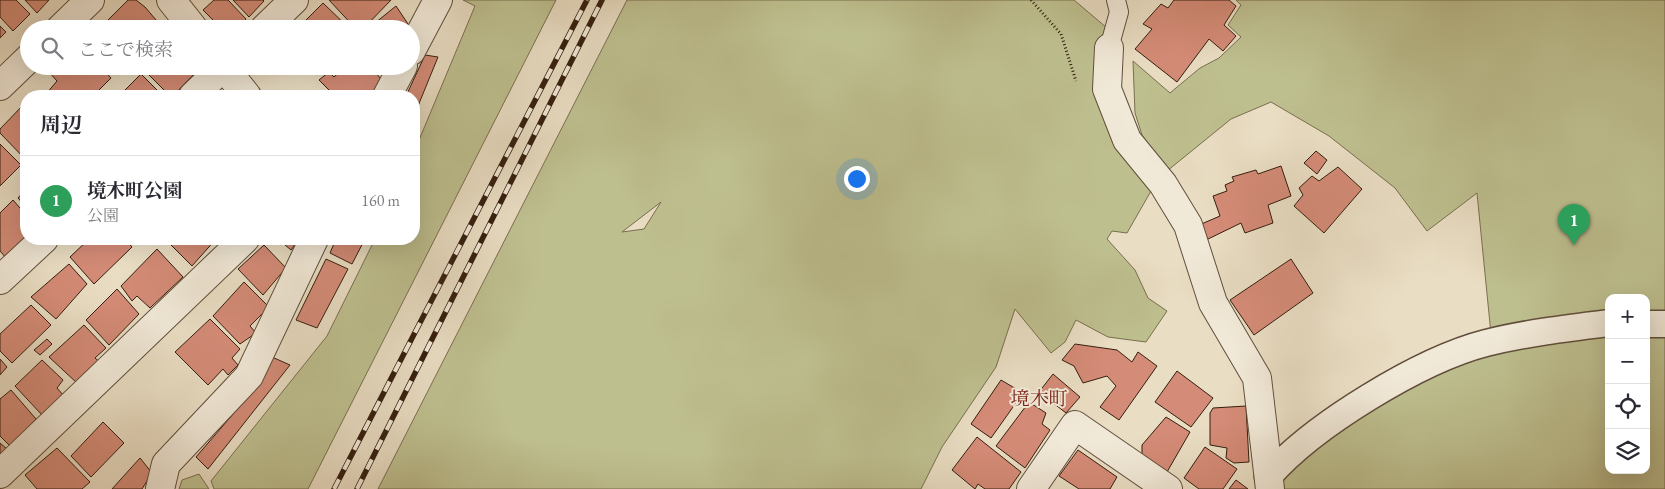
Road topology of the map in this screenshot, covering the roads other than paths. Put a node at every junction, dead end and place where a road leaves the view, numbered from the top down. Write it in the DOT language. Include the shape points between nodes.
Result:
graph roads {
  1 [pos="90,0"];
  2 [pos="171,0"];
  3 [pos="294,0"];
  4 [pos="438,0"];
  5 [pos="1116,0"];
  6 [pos="69,20"];
  7 [pos="187,20"];
  8 [pos="273,20"];
  9 [pos="420,34"];
  10 [pos="1108,48"];
  11 [pos="20,67"];
  12 [pos="215,75"];
  13 [pos="231,75"];
  14 [pos="398,75"];
  15 [pos="0,86"];
  16 [pos="199,90"];
  17 [pos="242,90"];
  18 [pos="390,90"];
  19 [pos="38,245"];
  20 [pos="239,245"];
  21 [pos="311,245"];
  22 [pos="0,280"];
  23 [pos="1605,324"];
  24 [pos="1650,324"];
  25 [pos="1665,324"];
  26 [pos="0,474"];
  27 [pos="1269,483"];
  28 [pos="160,489"];
  29 [pos="1030,489"];
  30 [pos="1168,489"];
  1 -- 6 [label="street"];
  2 -- 7 [label="street"];
  3 -- 8 [label="street"];
  4 -- 9 [label="street"];
  5 -- 10 [label="lane" via="1119,12"];
  10 -- 27 [label="street" via="1107,89 1127,140 1163,184 1188,225 1213,303 1257,378"];
  11 -- 15 [label="street"];
  12 -- 16 [label="street"];
  13 -- 17 [label="street"];
  14 -- 18 [label="street"];
  19 -- 22 [label="street"];
  20 -- 26 [label="street"];
  21 -- 28 [label="street" via="249,376 166,464"];
  23 -- 27 [label="street" via="1484,344 1422,368 1321,429 1282,462"];
  24 -- 25 [label="street"];
  29 -- 30 [label="street" via="1075,425"];
}
